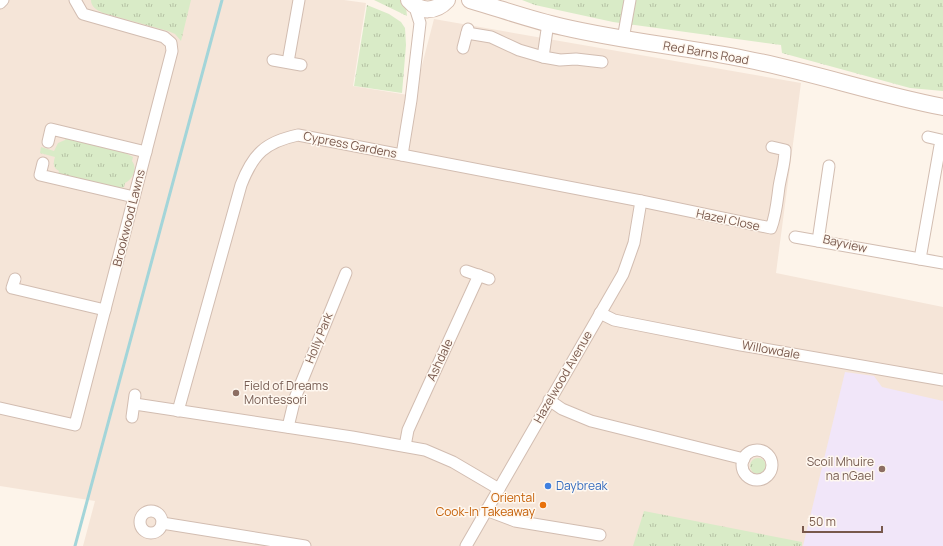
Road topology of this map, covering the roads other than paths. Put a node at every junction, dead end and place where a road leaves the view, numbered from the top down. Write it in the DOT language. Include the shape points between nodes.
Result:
graph roads {
  1 [pos="3,0"];
  2 [pos="75,0"];
  3 [pos="298,0"];
  4 [pos="447,0"];
  5 [pos="470,0"];
  6 [pos="630,0"];
  7 [pos="411,2"];
  8 [pos="0,3"];
  9 [pos="434,9"];
  10 [pos="420,23"];
  11 [pos="548,23"];
  12 [pos="623,38"];
  13 [pos="463,48"];
  14 [pos="543,57"];
  15 [pos="273,60"];
  16 [pos="288,62"];
  17 [pos="602,62"];
  18 [pos="301,65"];
  19 [pos="943,107"];
  20 [pos="928,137"];
  21 [pos="942,141"];
  22 [pos="48,142"];
  23 [pos="772,147"];
  24 [pos="146,152"];
  25 [pos="402,155"];
  26 [pos="43,163"];
  27 [pos="829,166"];
  28 [pos="134,197"];
  29 [pos="641,202"];
  30 [pos="795,237"];
  31 [pos="818,241"];
  32 [pos="920,259"];
  33 [pos="943,263"];
  34 [pos="466,271"];
  35 [pos="346,273"];
  36 [pos="15,279"];
  37 [pos="105,310"];
  38 [pos="600,313"];
  39 [pos="943,380"];
  40 [pos="549,400"];
  41 [pos="0,408"];
  42 [pos="178,411"];
  43 [pos="132,417"];
  44 [pos="288,427"];
  45 [pos="405,446"];
  46 [pos="744,459"];
  47 [pos="499,489"];
  48 [pos="486,510"];
  49 [pos="162,523"];
  50 [pos="600,535"];
  51 [pos="305,546"];
  52 [pos="466,546"];
  1 -- 8 [label="street"];
  2 -- 24 [label="street, Brookwood Lawns" via="83,14 164,37 171,43 172,51"];
  3 -- 16 [label="street"];
  4 -- 9 [label="street"];
  5 -- 11 [label="street, Red Barns Road"];
  6 -- 12 [label="street"];
  7 -- 9 [label="street" via="422,9"];
  7 -- 10 [label="street"];
  9 -- 10 [label="street"];
  10 -- 25 [label="street"];
  11 -- 12 [label="street, Red Barns Road"];
  11 -- 14 [label="street"];
  12 -- 19 [label="street, Red Barns Road" via="803,71"];
  13 -- 14 [label="street" via="468,31"];
  14 -- 17 [label="street"];
  15 -- 16 [label="street"];
  16 -- 18 [label="street"];
  20 -- 21 [label="street"];
  21 -- 32 [label="street"];
  22 -- 24 [label="street" via="51,130"];
  23 -- 29 [label="street, Hazel Close" via="785,150 785,161 771,228"];
  24 -- 28 [label="street, Brookwood Lawns"];
  25 -- 29 [label="street, Cypress Gardens"];
  25 -- 42 [label="street, Cypress Gardens" via="298,135 283,138 258,154 248,168 241,186"];
  26 -- 28 [label="street" via="40,175"];
  27 -- 31 [label="street, Bayview"];
  28 -- 37 [label="street, Brookwood Lawns"];
  29 -- 38 [label="street, Hazelwood Avenue" via="634,243 623,274"];
  30 -- 31 [label="street"];
  31 -- 32 [label="street, Bayview"];
  32 -- 33 [label="street, Bayview"];
  34 -- 45 [label="street, Ashdale" via="484,277 408,430"];
  35 -- 44 [label="street, Holly Park" via="295,398"];
  36 -- 37 [label="street" via="12,288"];
  37 -- 41 [label="street, Brookwood Lawns" via="75,425"];
  38 -- 39 [label="street, Willowdale" via="614,320 637,325"];
  38 -- 40 [label="street, Hazelwood Avenue"];
  40 -- 46 [label="street" via="562,409 591,421"];
  40 -- 47 [label="street, Hazelwood Avenue"];
  42 -- 43 [label="street" via="135,400"];
  42 -- 44 [label="street"];
  44 -- 45 [label="street"];
  45 -- 47 [label="street" via="425,450 453,462"];
  47 -- 48 [label="street, Hazelwood Avenue"];
  48 -- 50 [label="street" via="515,521"];
  48 -- 52 [label="street, Hazelwood Avenue"];
  49 -- 51 [label="street"];
}
